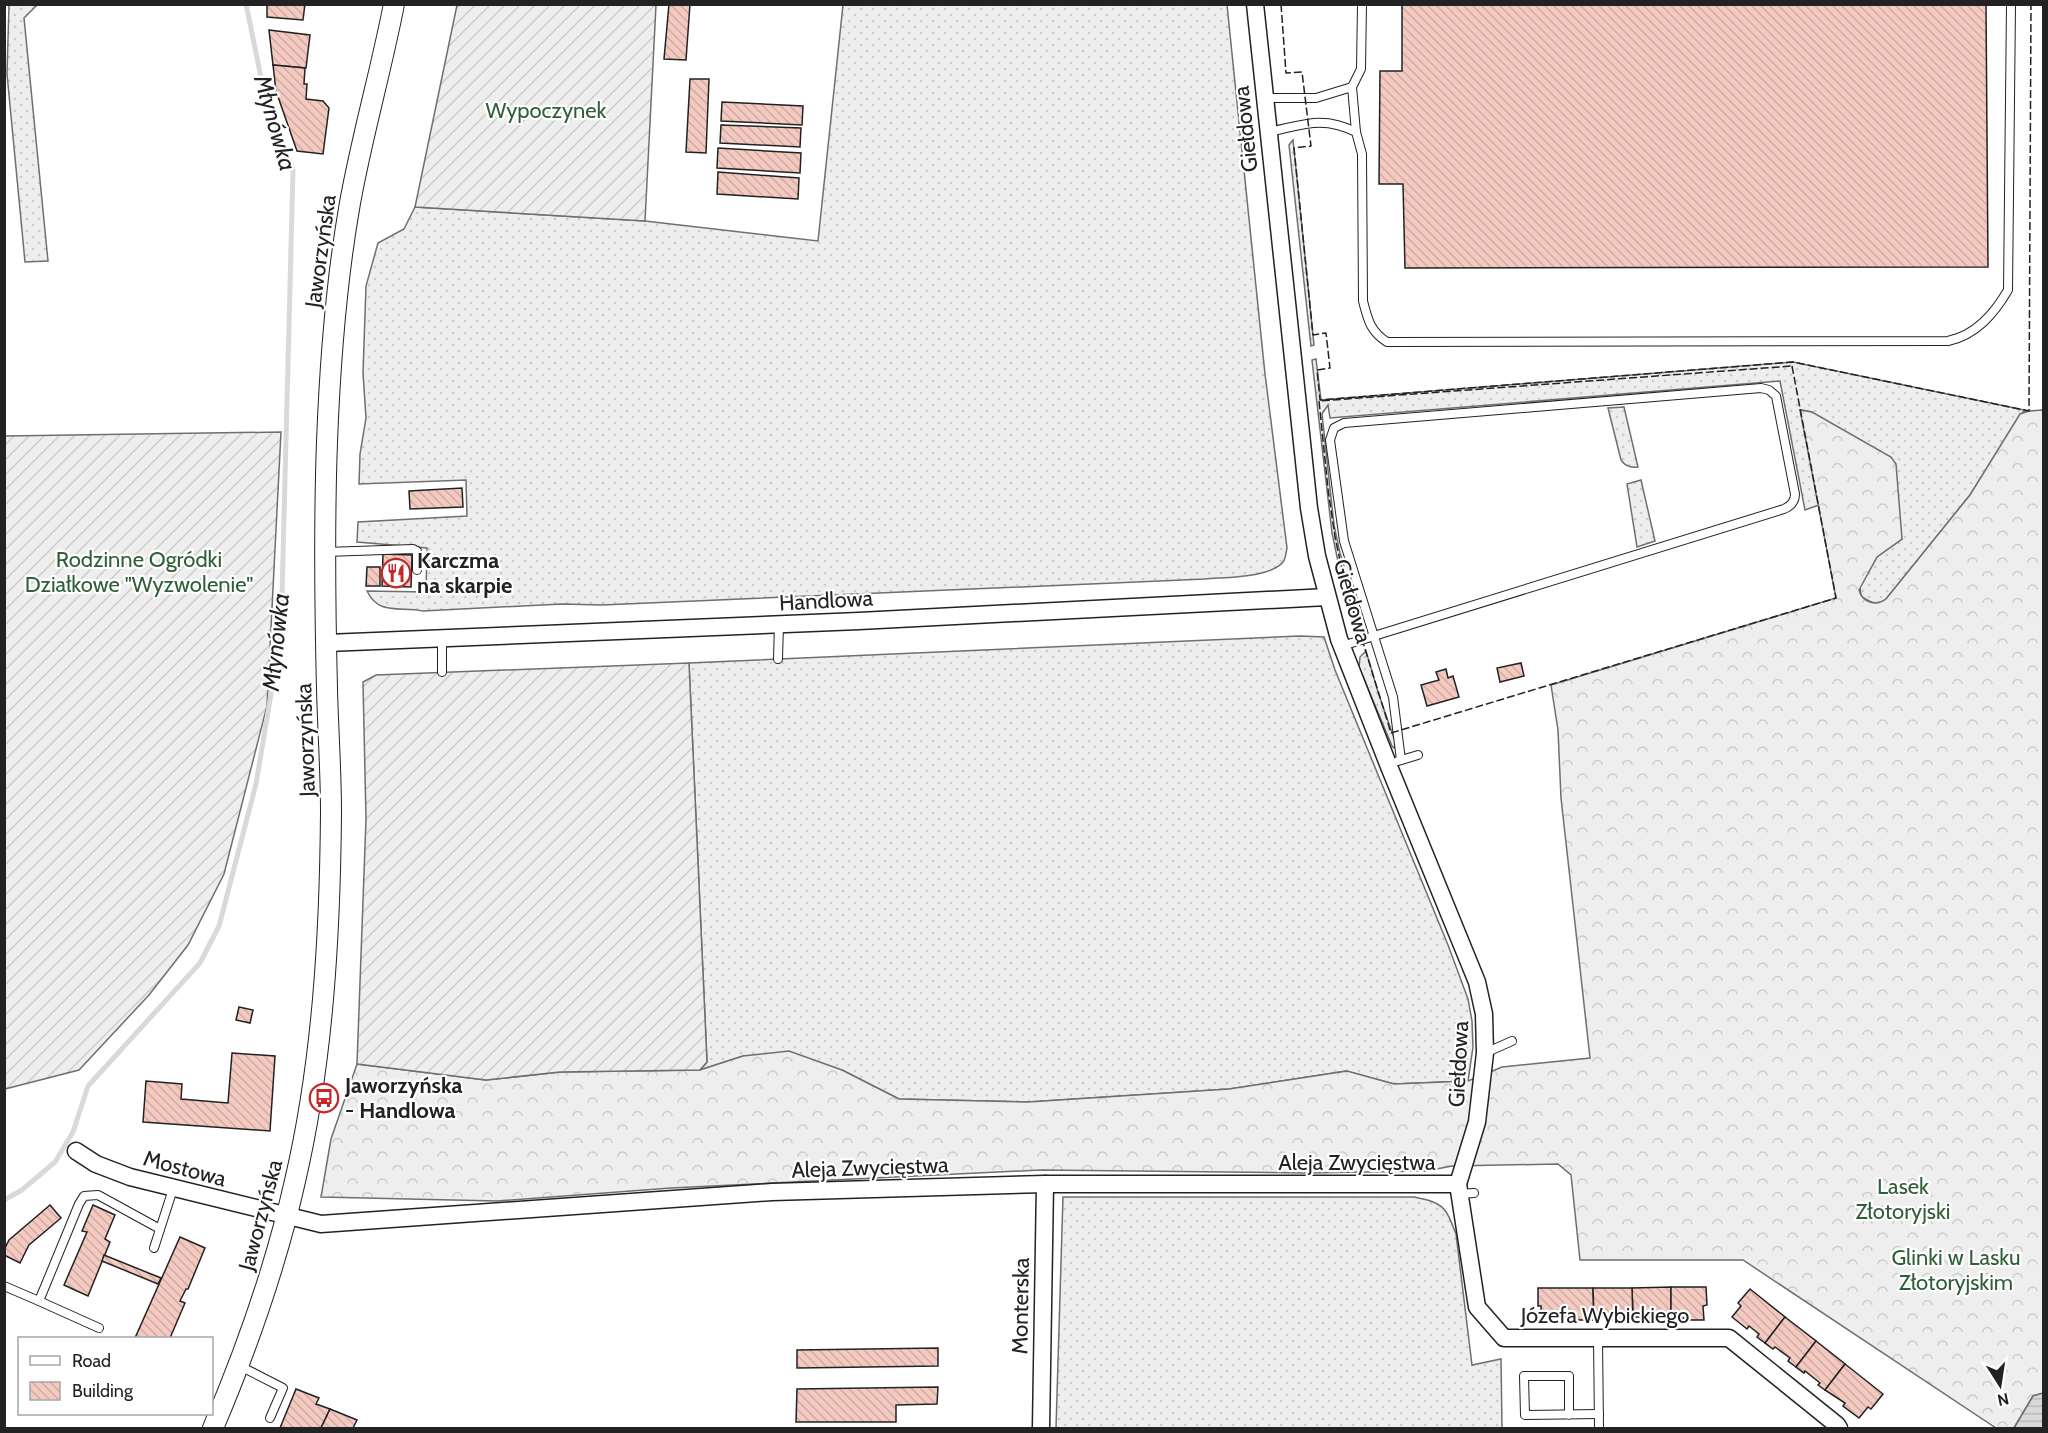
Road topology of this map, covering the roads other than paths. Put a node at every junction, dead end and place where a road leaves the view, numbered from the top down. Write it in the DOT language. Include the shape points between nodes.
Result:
graph roads {
  1 [pos="394,4"];
  2 [pos="1255,4"];
  3 [pos="1362,4"];
  4 [pos="2011,4"];
  5 [pos="1352,87"];
  6 [pos="1265,98"];
  7 [pos="1268,132"];
  8 [pos="1356,132"];
  9 [pos="326,552"];
  10 [pos="417,570"];
  11 [pos="1327,597"];
  12 [pos="778,624"];
  13 [pos="1374,636"];
  14 [pos="442,638"];
  15 [pos="327,643"];
  16 [pos="1342,646"];
  17 [pos="778,659"];
  18 [pos="442,672"];
  19 [pos="1418,755"];
  20 [pos="1395,762"];
  21 [pos="1512,1041"];
  22 [pos="1485,1053"];
  23 [pos="76,1151"];
  24 [pos="1045,1184"];
  25 [pos="173,1189"];
  26 [pos="1464,1190"];
  27 [pos="287,1216"];
  28 [pos="160,1229"];
  29 [pos="154,1248"];
  30 [pos="4,1286"];
  31 [pos="39,1301"];
  32 [pos="99,1328"];
  33 [pos="1598,1338"];
  34 [pos="240,1366"];
  35 [pos="1599,1414"];
  36 [pos="1569,1415"];
  37 [pos="270,1418"];
  38 [pos="213,1428"];
  39 [pos="1041,1428"];
  40 [pos="1599,1428"];
  41 [pos="1839,1428"];
  1 -- 9 [label="street, Jaworzyńska" via="365,125 340,274 329,409"];
  2 -- 6 [label="street, Giełdowa"];
  3 -- 5 [label="lane" via="1361,69"];
  4 -- 8 [label="lane" via="2008,290 1980,325 1962,338 1948,341 1387,342 1375,335 1363,301 1362,154"];
  5 -- 6 [label="lane" via="1316,98"];
  5 -- 8 [label="lane"];
  6 -- 7 [label="street, Giełdowa"];
  7 -- 8 [label="lane" via="1321,122 1340,124"];
  7 -- 11 [label="street, Giełdowa" via="1309,508"];
  9 -- 10 [label="lane" via="413,549 417,551"];
  9 -- 15 [label="street, Jaworzyńska"];
  11 -- 12 [label="street, Handlowa"];
  11 -- 16 [label="street, Giełdowa"];
  12 -- 14 [label="street, Handlowa"];
  12 -- 17 [label="lane"];
  13 -- 13 [label="lane" via="1787,508 1795,494 1776,396 1761,388 1338,425 1330,437 1342,531"];
  13 -- 16 [label="lane"];
  13 -- 20 [label="lane" via="1394,699"];
  14 -- 15 [label="street, Handlowa"];
  14 -- 18 [label="lane"];
  15 -- 27 [label="street, Jaworzyńska" via="331,820 320,1025"];
  16 -- 20 [label="street, Giełdowa"];
  19 -- 20 [label="lane"];
  20 -- 22 [label="street, Giełdowa" via="1477,982 1484,1014"];
  21 -- 22 [label="lane"];
  22 -- 26 [label="street, Giełdowa"];
  23 -- 25 [label="street, Mostowa" via="96,1164"];
  24 -- 26 [label="street, Aleja Zwycięstwa"];
  24 -- 27 [label="street, Aleja Zwycięstwa" via="772,1192 321,1224"];
  24 -- 39 [label="street, Monterska"];
  25 -- 27 [label="street, Mostowa"];
  25 -- 28 [label="lane"];
  26 -- 33 [label="street, Józefa Wybickiego" via="1477,1307 1504,1338"];
  27 -- 34 [label="street, Jaworzyńska"];
  28 -- 29 [label="lane"];
  28 -- 31 [label="lane" via="98,1195 84,1196"];
  30 -- 31 [label="lane"];
  31 -- 32 [label="lane"];
  33 -- 35 [label="lane"];
  33 -- 41 [label="street, Józefa Wybickiego" via="1729,1338"];
  34 -- 37 [label="lane" via="283,1388"];
  34 -- 38 [label="street, Jaworzyńska"];
  35 -- 36 [label="lane"];
  35 -- 40 [label="lane"];
  36 -- 36 [label="lane" via="1525,1415 1524,1376 1569,1376"];
}
